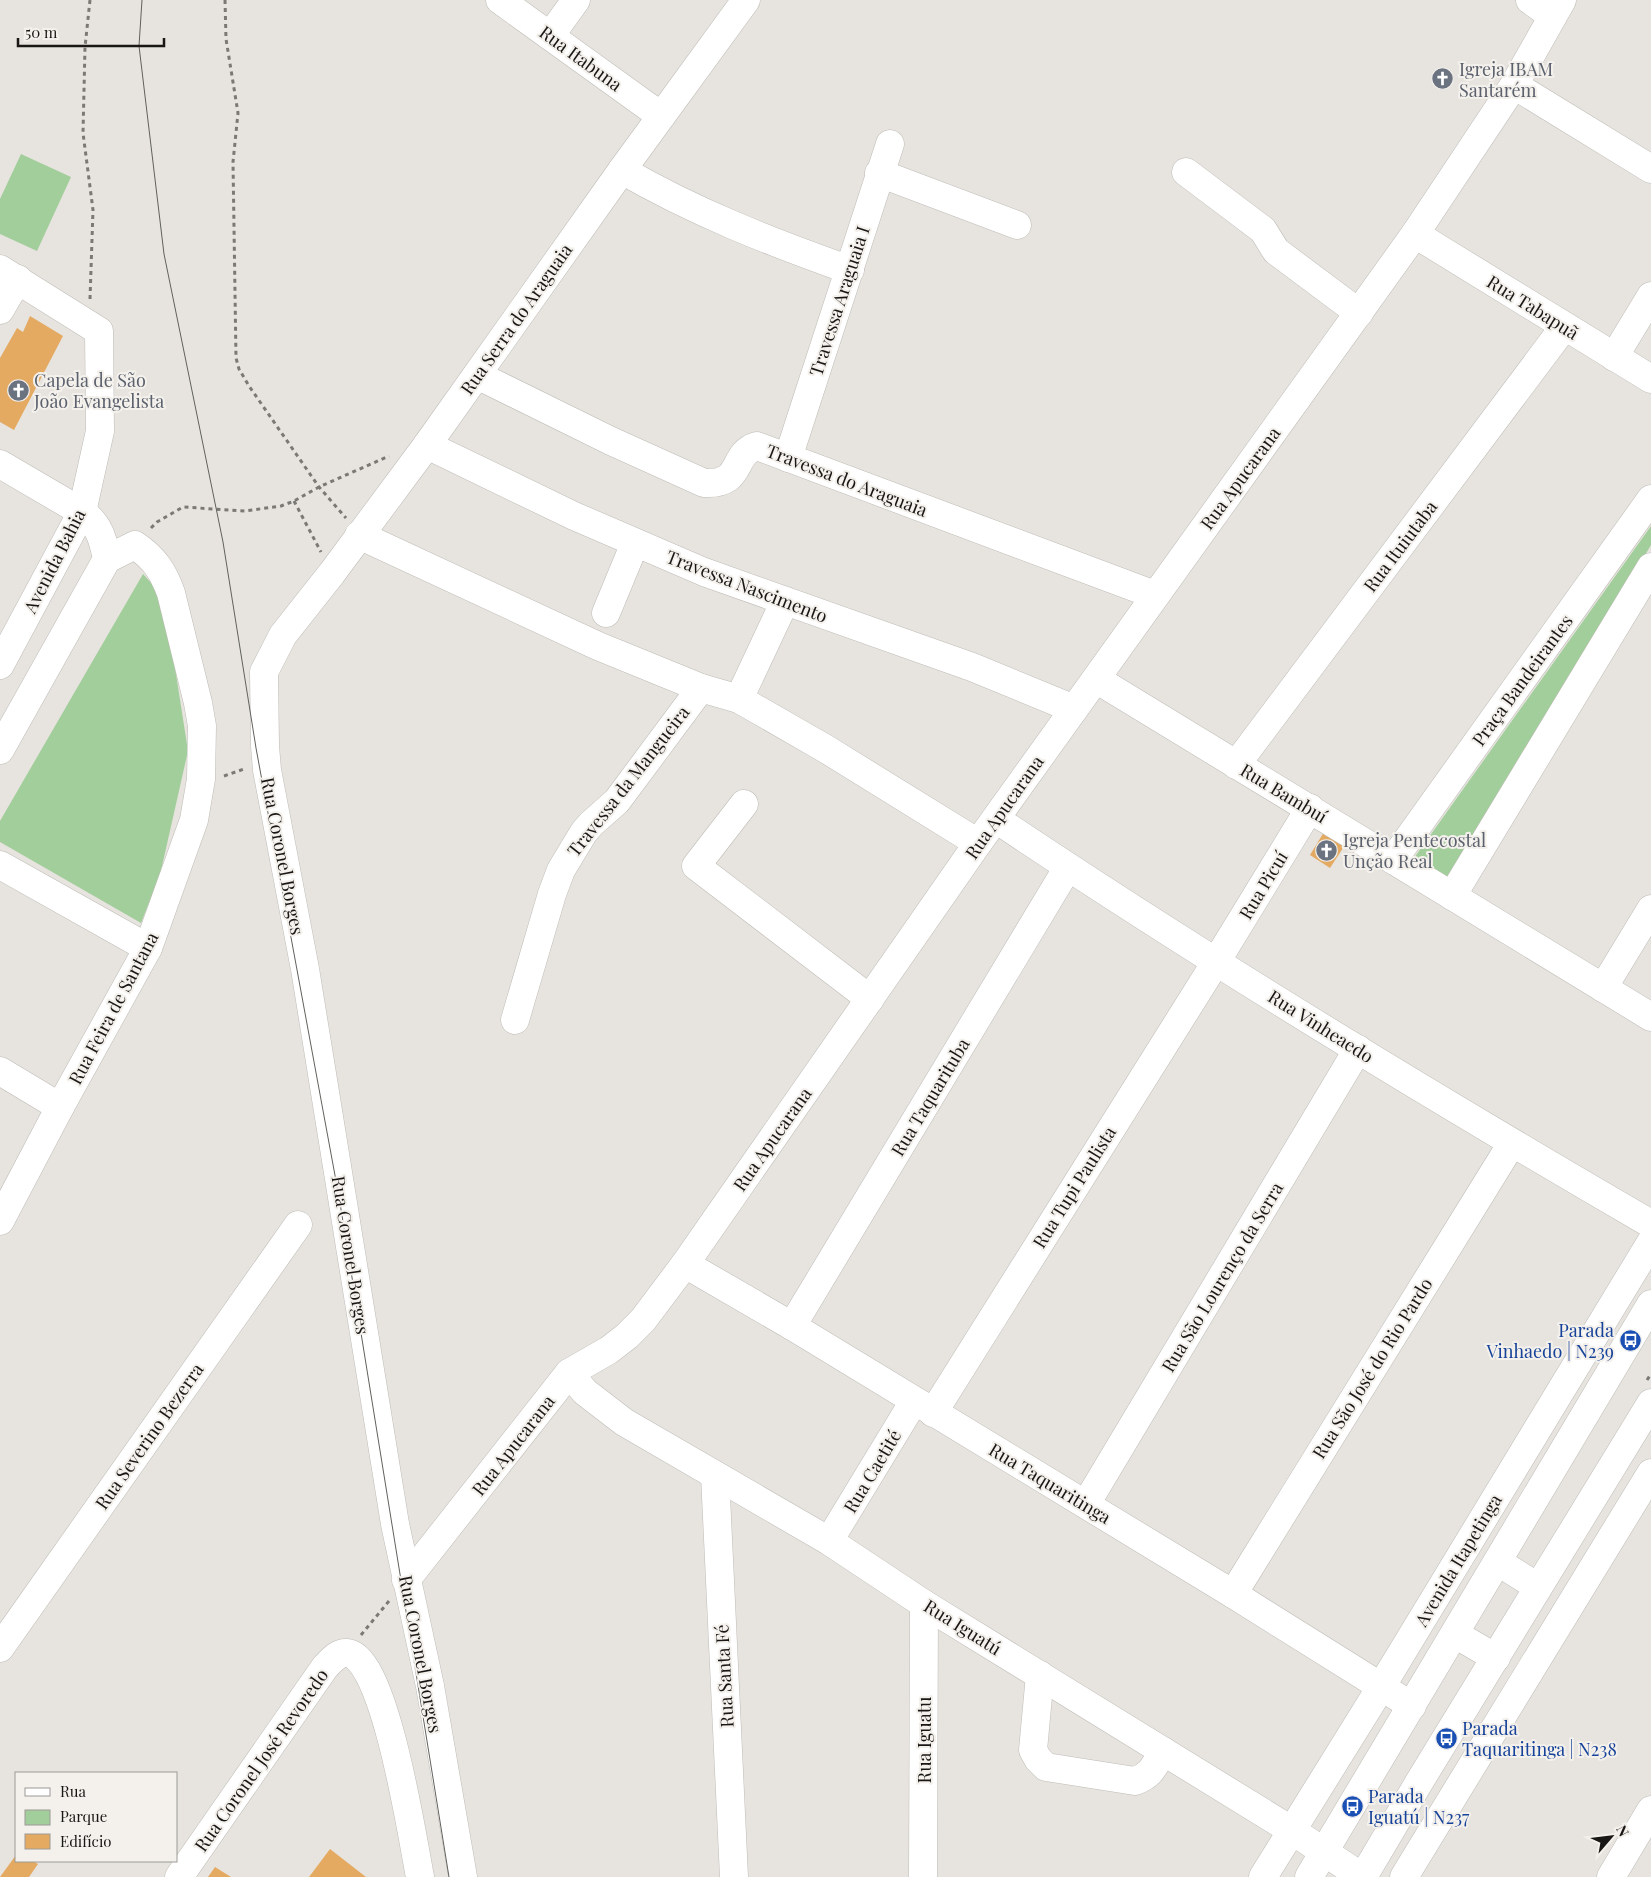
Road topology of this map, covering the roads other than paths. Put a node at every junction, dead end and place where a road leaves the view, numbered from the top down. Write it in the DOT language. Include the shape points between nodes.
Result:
graph roads {
  1 [pos="500,0"];
  2 [pos="576,0"];
  3 [pos="746,0"];
  4 [pos="1530,0"];
  5 [pos="1557,8"];
  6 [pos="550,36"];
  7 [pos="1514,85"];
  8 [pos="661,116"];
  9 [pos="890,144"];
  10 [pos="1651,169"];
  11 [pos="622,170"];
  12 [pos="1186,172"];
  13 [pos="879,173"];
  14 [pos="1016,225"];
  15 [pos="1415,234"];
  16 [pos="850,270"];
  17 [pos="9,274"];
  18 [pos="1651,296"];
  19 [pos="0,310"];
  20 [pos="1359,313"];
  21 [pos="1564,327"];
  22 [pos="1614,357"];
  23 [pos="477,375"];
  24 [pos="1651,379"];
  25 [pos="427,445"];
  26 [pos="788,458"];
  27 [pos="0,464"];
  28 [pos="1651,499"];
  29 [pos="82,512"];
  30 [pos="359,534"];
  31 [pos="635,543"];
  32 [pos="107,559"];
  33 [pos="1651,567"];
  34 [pos="1155,595"];
  35 [pos="785,601"];
  36 [pos="606,613"];
  37 [pos="283,635"];
  38 [pos="1,663"];
  39 [pos="1096,679"];
  40 [pos="701,688"];
  41 [pos="739,699"];
  42 [pos="1074,709"];
  43 [pos="0,750"];
  44 [pos="1236,765"];
  45 [pos="744,804"];
  46 [pos="1310,808"];
  47 [pos="996,819"];
  48 [pos="978,843"];
  49 [pos="1393,860"];
  50 [pos="0,864"];
  51 [pos="1068,868"];
  52 [pos="1452,896"];
  53 [pos="1651,909"];
  54 [pos="148,948"];
  55 [pos="1216,962"];
  56 [pos="1603,988"];
  57 [pos="870,998"];
  58 [pos="1651,1017"];
  59 [pos="515,1020"];
  60 [pos="1358,1049"];
  61 [pos="0,1070"];
  62 [pos="60,1107"];
  63 [pos="1512,1143"];
  64 [pos="0,1221"];
  65 [pos="1651,1224"];
  66 [pos="298,1225"];
  67 [pos="1651,1242"];
  68 [pos="685,1264"];
  69 [pos="1651,1304"];
  70 [pos="792,1326"];
  71 [pos="569,1373"];
  72 [pos="923,1407"];
  73 [pos="1647,1420"];
  74 [pos="1651,1473"];
  75 [pos="715,1476"];
  76 [pos="1086,1504"];
  77 [pos="829,1541"];
  78 [pos="1498,1562"];
  79 [pos="406,1580"];
  80 [pos="1538,1587"];
  81 [pos="1233,1594"];
  82 [pos="924,1604"];
  83 [pos="1455,1634"];
  84 [pos="0,1648"];
  85 [pos="1496,1658"];
  86 [pos="1040,1675"];
  87 [pos="1382,1686"];
  88 [pos="1412,1706"];
  89 [pos="1163,1751"];
  90 [pos="1651,1810"];
  91 [pos="1291,1830"];
  92 [pos="1324,1853"];
  93 [pos="179,1877"];
  94 [pos="420,1877"];
  95 [pos="463,1877"];
  96 [pos="734,1877"];
  97 [pos="923,1877"];
  98 [pos="1263,1877"];
  99 [pos="1309,1877"];
  100 [pos="1362,1877"];
  101 [pos="1404,1877"];
  102 [pos="1611,1877"];
  1 -- 6 [label="street, Rua Itabuna"];
  2 -- 6 [label="street"];
  3 -- 8 [label="street, Rua Serra do Araguaia"];
  4 -- 5 [label="street"];
  5 -- 7 [label="street, Rua Apucarana"];
  6 -- 8 [label="street, Rua Itabuna"];
  7 -- 10 [label="street"];
  7 -- 15 [label="street, Rua Apucarana"];
  8 -- 11 [label="street, Rua Serra do Araguaia"];
  9 -- 13 [label="street, Travessa Araguaia I"];
  11 -- 16 [label="street" via="740,229"];
  11 -- 23 [label="street, Rua Serra do Araguaia"];
  12 -- 20 [label="street" via="1263,230 1276,251"];
  13 -- 14 [label="street"];
  13 -- 16 [label="street, Travessa Araguaia I"];
  15 -- 20 [label="street, Rua Apucarana"];
  15 -- 21 [label="street, Rua Tabapuã"];
  16 -- 26 [label="street, Travessa Araguaia I"];
  17 -- 19 [label="street"];
  17 -- 29 [label="street, Avenida Bahia" via="94,328 100,431"];
  18 -- 22 [label="street"];
  20 -- 34 [label="street, Rua Apucarana"];
  21 -- 22 [label="street, Rua Tabapuã"];
  21 -- 44 [label="street, Rua Ituiutaba"];
  22 -- 24 [label="street, Rua Tabapuã"];
  23 -- 25 [label="street, Rua Serra do Araguaia"];
  23 -- 26 [label="street, Travessa do Araguaia" via="704,483 716,484 725,480 750,448 757,446"];
  25 -- 30 [label="street, Rua Serra do Araguaia"];
  25 -- 31 [label="street, Travessa Nascimento"];
  26 -- 34 [label="street, Travessa do Araguaia"];
  27 -- 29 [label="street"];
  28 -- 49 [label="street, Praça Bandeirantes"];
  29 -- 32 [label="street" via="94,521"];
  29 -- 38 [label="street, Avenida Bahia"];
  30 -- 37 [label="street, Rua Serra do Araguaia"];
  30 -- 40 [label="street, Travessa da Mangueira" via="598,646"];
  31 -- 35 [label="street, Travessa Nascimento" via="721,579"];
  31 -- 36 [label="street"];
  32 -- 43 [label="street"];
  32 -- 54 [label="street, Rua Feira de Santana" via="142,550 165,577 172,593 202,726 201,779 194,820"];
  33 -- 52 [label="street"];
  34 -- 39 [label="street, Rua Apucarana"];
  35 -- 41 [label="street"];
  35 -- 42 [label="street, Travessa Nascimento" via="972,667"];
  37 -- 79 [label="street, Rua Coronel Borges" via="264,672 265,746"];
  39 -- 42 [label="street, Rua Apucarana"];
  39 -- 44 [label="street, Rua Bambuí"];
  40 -- 41 [label="street, Travessa da Mangueira"];
  40 -- 59 [label="street, Travessa da Mangueira" via="617,801 590,824 561,870"];
  41 -- 48 [label="street, Travessa da Mangueira"];
  42 -- 47 [label="street, Rua Apucarana"];
  44 -- 46 [label="street, Rua Bambuí"];
  45 -- 57 [label="street" via="696,866"];
  46 -- 49 [label="street, Rua Bambuí"];
  46 -- 55 [label="street, Rua Picuí"];
  47 -- 48 [label="street, Rua Apucarana"];
  47 -- 51 [label="street, Rua Vinheaedo"];
  48 -- 57 [label="street, Rua Apucarana"];
  49 -- 52 [label="street, Rua Bambuí"];
  50 -- 54 [label="street"];
  51 -- 55 [label="street, Rua Vinheaedo"];
  51 -- 70 [label="street, Rua Taquarituba"];
  52 -- 56 [label="street, Rua Bambuí"];
  53 -- 56 [label="street"];
  54 -- 62 [label="street, Rua Feira de Santana"];
  55 -- 60 [label="street, Rua Vinheaedo"];
  55 -- 72 [label="street, Rua Tupi Paulista"];
  56 -- 58 [label="street, Rua Bambuí"];
  57 -- 68 [label="street, Rua Apucarana"];
  60 -- 63 [label="street, Rua Vinheaedo"];
  60 -- 76 [label="street, Rua São Lourenço da Serra"];
  61 -- 62 [label="street"];
  62 -- 64 [label="street, Rua Feira de Santana"];
  63 -- 65 [label="street, Rua Vinheaedo"];
  63 -- 81 [label="street, Rua São José do Rio Pardo"];
  66 -- 84 [label="street, Rua Severino Bezerra"];
  67 -- 87 [label="street, Avenida Itapetinga"];
  68 -- 70 [label="street, Rua Taquaritinga"];
  68 -- 71 [label="street, Rua Apucarana" via="628,1336"];
  69 -- 78 [label="street, Avenida Itapetinga"];
  70 -- 72 [label="street, Rua Taquaritinga"];
  71 -- 75 [label="street, Rua Iguatú" via="586,1392 624,1422"];
  71 -- 79 [label="street, Rua Apucarana"];
  72 -- 76 [label="street, Rua Taquaritinga"];
  72 -- 77 [label="street, Rua Caetité"];
  73 -- 80 [label="street"];
  74 -- 101 [label="street"];
  75 -- 77 [label="street, Rua Iguatú"];
  75 -- 96 [label="street, Rua Santa Fé"];
  76 -- 81 [label="street, Rua Taquaritinga"];
  77 -- 82 [label="street, Rua Iguatú"];
  78 -- 80 [label="street"];
  78 -- 83 [label="street, Avenida Itapetinga"];
  79 -- 95 [label="street, Rua Coronel Borges" via="430,1686"];
  80 -- 85 [label="street"];
  81 -- 87 [label="street, Rua Taquaritinga"];
  82 -- 86 [label="street, Rua Iguatú"];
  82 -- 97 [label="street, Rua Iguatu"];
  83 -- 85 [label="street"];
  83 -- 88 [label="street, Avenida Itapetinga"];
  85 -- 100 [label="street"];
  86 -- 89 [label="street, Rua Iguatú"];
  86 -- 89 [label="street" via="1033,1750 1046,1767 1135,1780 1150,1773"];
  87 -- 88 [label="street, Rua Taquaritinga"];
  87 -- 91 [label="street, Avenida Itapetinga"];
  88 -- 92 [label="street, Avenida Itapetinga"];
  89 -- 91 [label="street, Rua Iguatú"];
  90 -- 102 [label="street"];
  91 -- 92 [label="street, Rua Iguatú"];
  91 -- 98 [label="street, Avenida Itapetinga"];
  92 -- 99 [label="street, Avenida Itapetinga"];
  92 -- 100 [label="street, Rua Iguatú"];
  93 -- 94 [label="street, Rua Coronel José Revoredo" via="325,1667 335,1656 346,1652 355,1655 369,1674 391,1731"];
}
